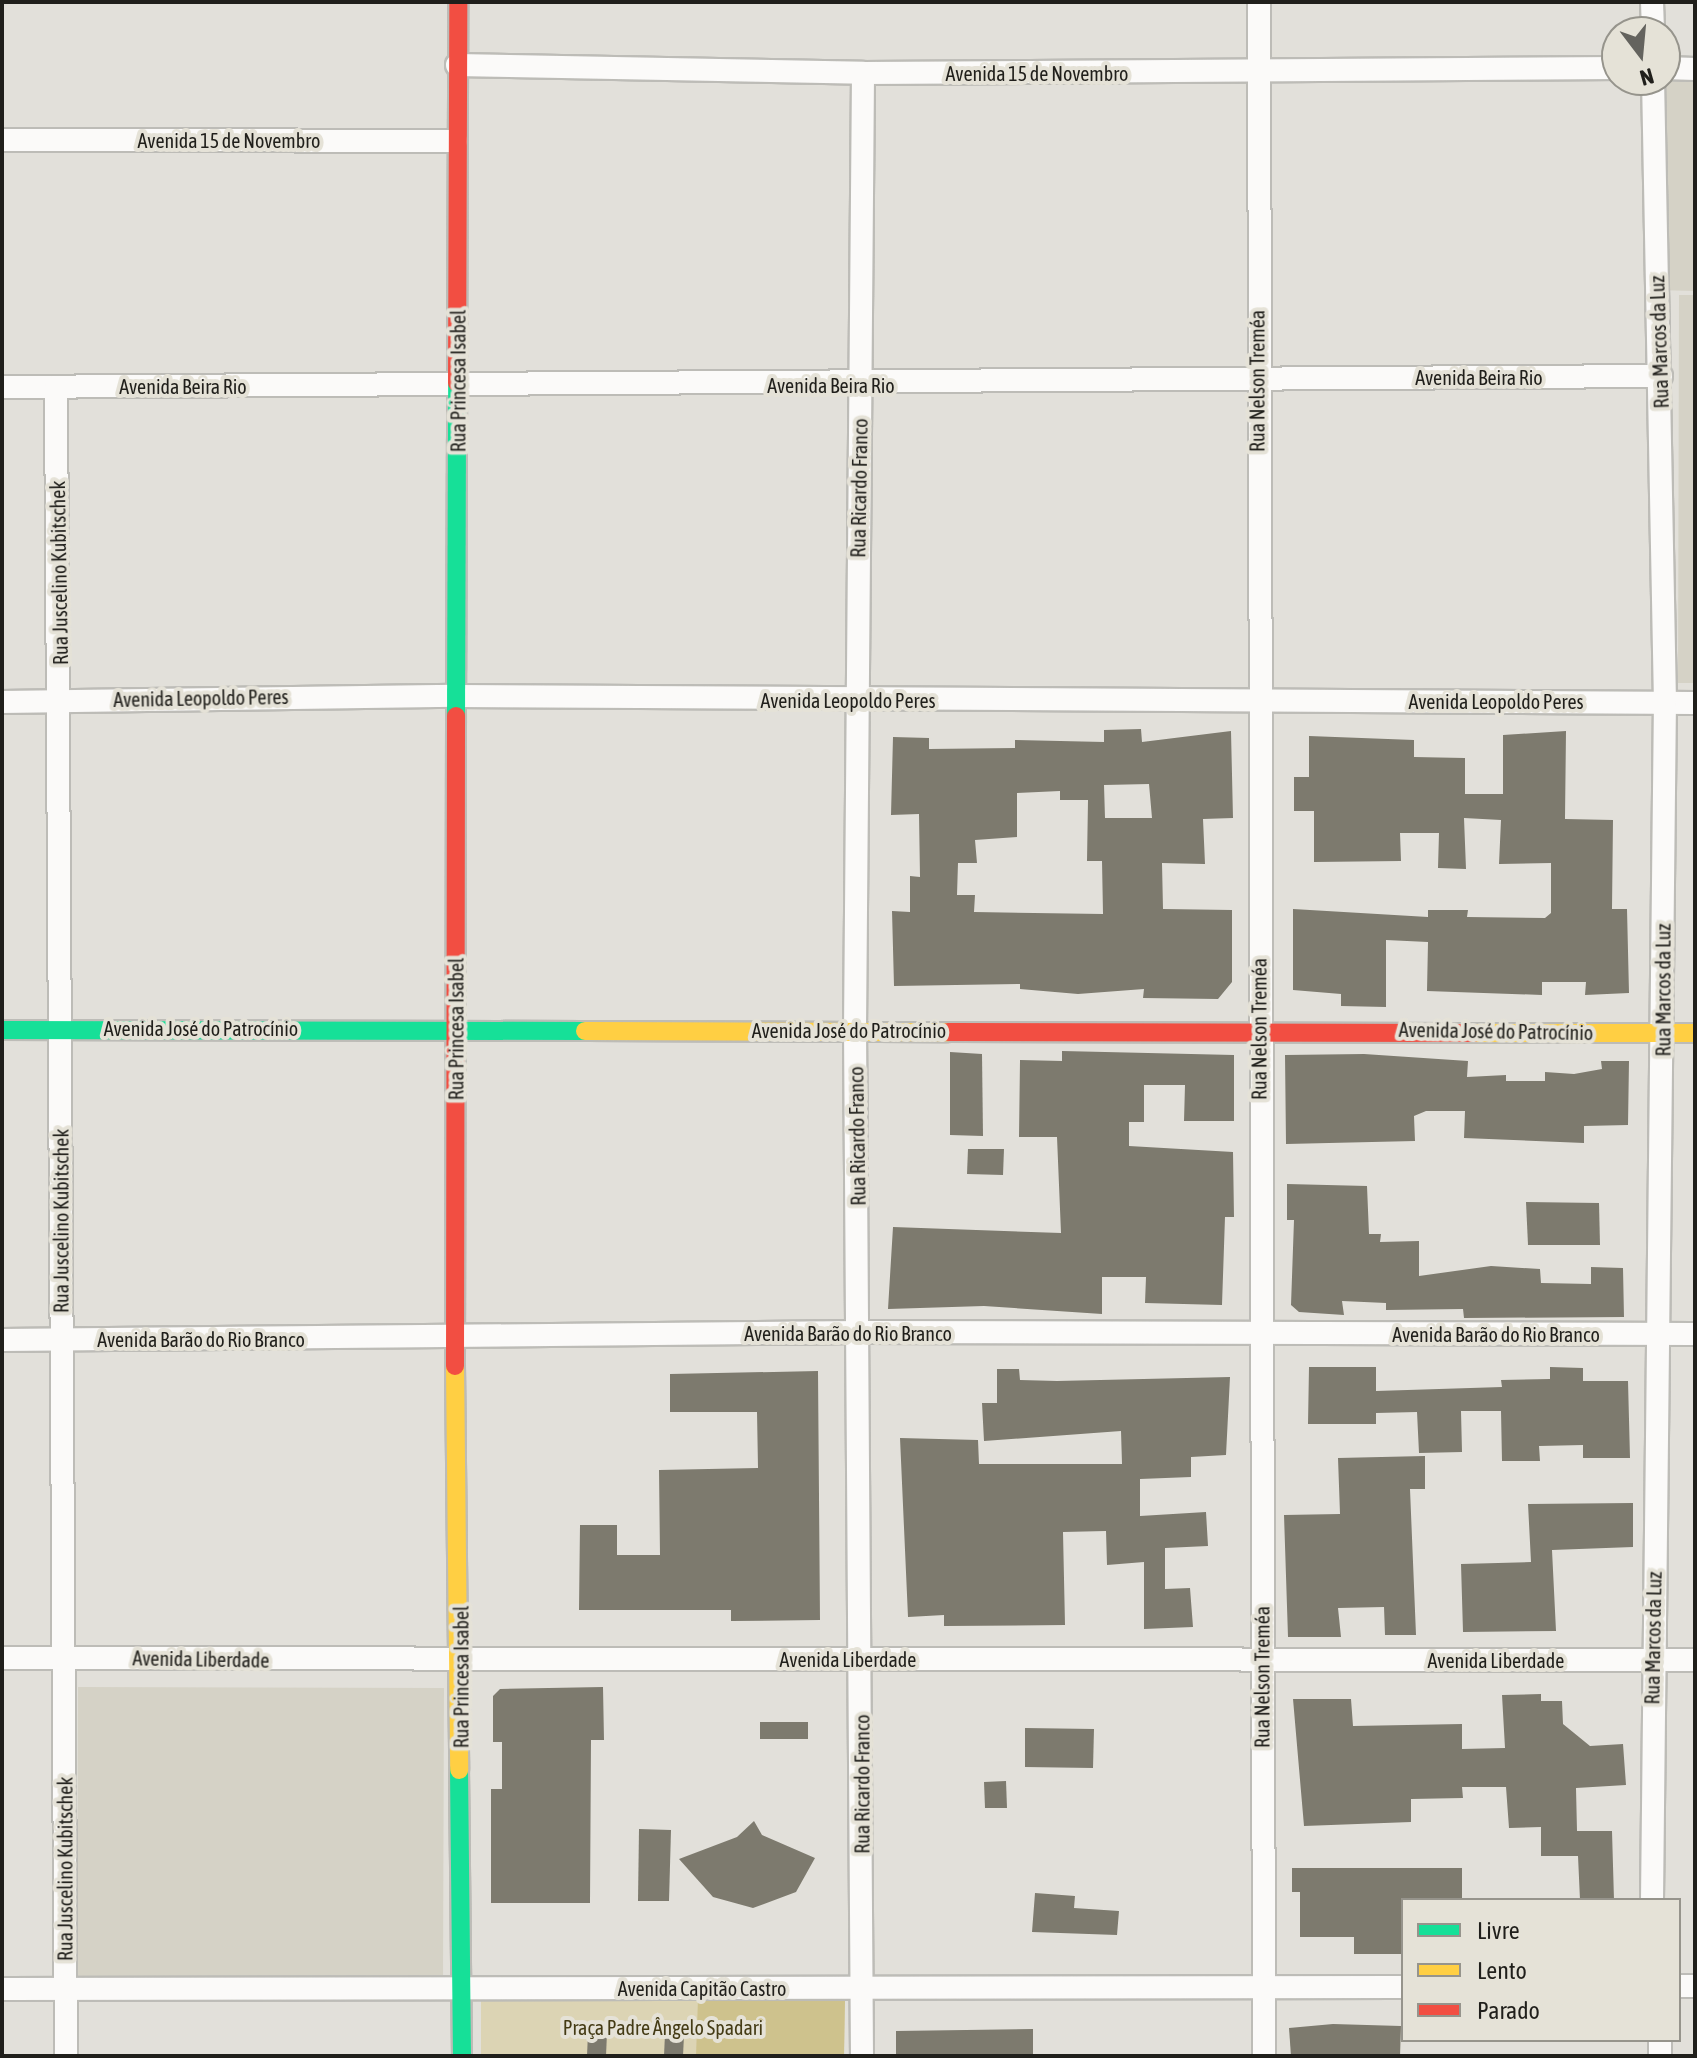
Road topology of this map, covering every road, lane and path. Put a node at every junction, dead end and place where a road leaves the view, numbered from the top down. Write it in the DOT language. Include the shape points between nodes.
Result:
graph roads {
  1 [pos="458,2"];
  2 [pos="1259,2"];
  3 [pos="457,65"];
  4 [pos="1601,68"];
  5 [pos="863,73"];
  6 [pos="1259,73"];
  7 [pos="1653,96"];
  8 [pos="2,140"];
  9 [pos="456,141"];
  10 [pos="1661,376"];
  11 [pos="1256,378"];
  12 [pos="459,385"];
  13 [pos="860,385"];
  14 [pos="2,387"];
  15 [pos="56,387"];
  16 [pos="456,696"];
  17 [pos="1261,699"];
  18 [pos="61,700"];
  19 [pos="856,700"];
  20 [pos="2,702"];
  21 [pos="1665,703"];
  22 [pos="1695,703"];
  23 [pos="457,1028"];
  24 [pos="61,1029"];
  25 [pos="2,1030"];
  26 [pos="855,1030"];
  27 [pos="1258,1030"];
  28 [pos="1663,1033"];
  29 [pos="1695,1033"];
  30 [pos="859,1332"];
  31 [pos="1263,1334"];
  32 [pos="1660,1334"];
  33 [pos="1695,1334"];
  34 [pos="455,1338"];
  35 [pos="2,1340"];
  36 [pos="62,1340"];
  37 [pos="2,1658"];
  38 [pos="63,1658"];
  39 [pos="862,1658"];
  40 [pos="1262,1659"];
  41 [pos="1695,1660"];
  42 [pos="1651,1661"];
  43 [pos="461,1662"];
  44 [pos="1652,1898"];
  45 [pos="1264,1987"];
  46 [pos="1401,1987"];
  47 [pos="462,1988"];
  48 [pos="862,1988"];
  49 [pos="2,1989"];
  50 [pos="66,1989"];
  51 [pos="66,2056"];
  52 [pos="462,2056"];
  53 [pos="862,2056"];
  54 [pos="1264,2056"];
  1 -- 3 [label="street, Rua Princesa Isabel"];
  2 -- 6 [label="street, Rua Nelson Treméa"];
  3 -- 5 [label="street, Avenida 15 de Novembro"];
  3 -- 9 [label="street, Rua Princesa Isabel"];
  4 -- 6 [label="street, Avenida 15 de Novembro"];
  5 -- 6 [label="street, Avenida 15 de Novembro"];
  5 -- 13 [label="street, Rua Ricardo Franco"];
  6 -- 11 [label="street, Rua Nelson Treméa"];
  7 -- 10 [label="street, Rua Marcos da Luz"];
  8 -- 9 [label="street, Avenida 15 de Novembro"];
  9 -- 12 [label="street, Rua Princesa Isabel"];
  10 -- 11 [label="street, Avenida Beira Rio"];
  10 -- 21 [label="street, Rua Marcos da Luz"];
  11 -- 13 [label="street, Avenida Beira Rio"];
  11 -- 17 [label="street, Rua Nelson Treméa"];
  12 -- 13 [label="street, Avenida Beira Rio"];
  12 -- 15 [label="street, Avenida Beira Rio"];
  12 -- 16 [label="street, Rua Princesa Isabel"];
  13 -- 19 [label="street, Rua Ricardo Franco"];
  14 -- 15 [label="street, Avenida Beira Rio"];
  15 -- 18 [label="street, Rua Juscelino Kubitschek"];
  16 -- 18 [label="street, Avenida Leopoldo Peres"];
  16 -- 19 [label="street, Avenida Leopoldo Peres"];
  16 -- 23 [label="street, Rua Princesa Isabel"];
  17 -- 19 [label="street, Avenida Leopoldo Peres"];
  17 -- 21 [label="street, Avenida Leopoldo Peres"];
  17 -- 27 [label="street, Rua Nelson Treméa"];
  18 -- 20 [label="street, Avenida Leopoldo Peres"];
  18 -- 24 [label="street, Rua Juscelino Kubitschek"];
  19 -- 26 [label="street, Rua Ricardo Franco"];
  21 -- 22 [label="street, Avenida Leopoldo Peres"];
  21 -- 28 [label="street, Rua Marcos da Luz"];
  23 -- 24 [label="street, Avenida José do Patrocínio"];
  23 -- 26 [label="street, Avenida José do Patrocínio"];
  23 -- 34 [label="street, Rua Princesa Isabel"];
  24 -- 25 [label="street, Avenida José do Patrocínio"];
  24 -- 36 [label="street, Rua Juscelino Kubitschek"];
  26 -- 27 [label="street, Avenida José do Patrocínio"];
  26 -- 30 [label="street, Rua Ricardo Franco"];
  27 -- 28 [label="street, Avenida José do Patrocínio"];
  27 -- 31 [label="street, Rua Nelson Treméa"];
  28 -- 29 [label="street, Avenida José do Patrocínio"];
  28 -- 32 [label="street, Rua Marcos da Luz"];
  30 -- 31 [label="street, Avenida Barão do Rio Branco"];
  30 -- 34 [label="street, Avenida Barão do Rio Branco"];
  30 -- 39 [label="street, Rua Ricardo Franco"];
  31 -- 32 [label="street, Avenida Barão do Rio Branco"];
  31 -- 40 [label="street, Rua Nelson Treméa"];
  32 -- 33 [label="street, Avenida Barão do Rio Branco"];
  32 -- 42 [label="street, Rua Marcos da Luz"];
  34 -- 36 [label="street, Avenida Barão do Rio Branco"];
  34 -- 43 [label="street, Rua Princesa Isabel"];
  35 -- 36 [label="street, Avenida Barão do Rio Branco"];
  36 -- 38 [label="street, Rua Juscelino Kubitschek"];
  37 -- 38 [label="street, Avenida Liberdade"];
  38 -- 43 [label="street, Avenida Liberdade"];
  38 -- 50 [label="street, Rua Juscelino Kubitschek"];
  39 -- 40 [label="street, Avenida Liberdade"];
  39 -- 43 [label="street, Avenida Liberdade"];
  39 -- 48 [label="street, Rua Ricardo Franco"];
  40 -- 42 [label="street, Avenida Liberdade"];
  40 -- 45 [label="street, Rua Nelson Treméa"];
  41 -- 42 [label="street, Avenida Liberdade"];
  42 -- 44 [label="street, Rua Marcos da Luz"];
  43 -- 47 [label="street, Rua Princesa Isabel"];
  45 -- 46 [label="street, Avenida Capitão Castro"];
  45 -- 48 [label="street, Avenida Capitão Castro"];
  45 -- 54 [label="street, Rua Nelson Treméa"];
  47 -- 48 [label="street, Avenida Capitão Castro"];
  47 -- 50 [label="street, Avenida Capitão Castro"];
  47 -- 52 [label="street, Rua Princesa Isabel"];
  48 -- 53 [label="street, Rua Ricardo Franco"];
  49 -- 50 [label="street, Avenida Capitão Castro"];
  50 -- 51 [label="street, Rua Juscelino Kubitschek"];
}
